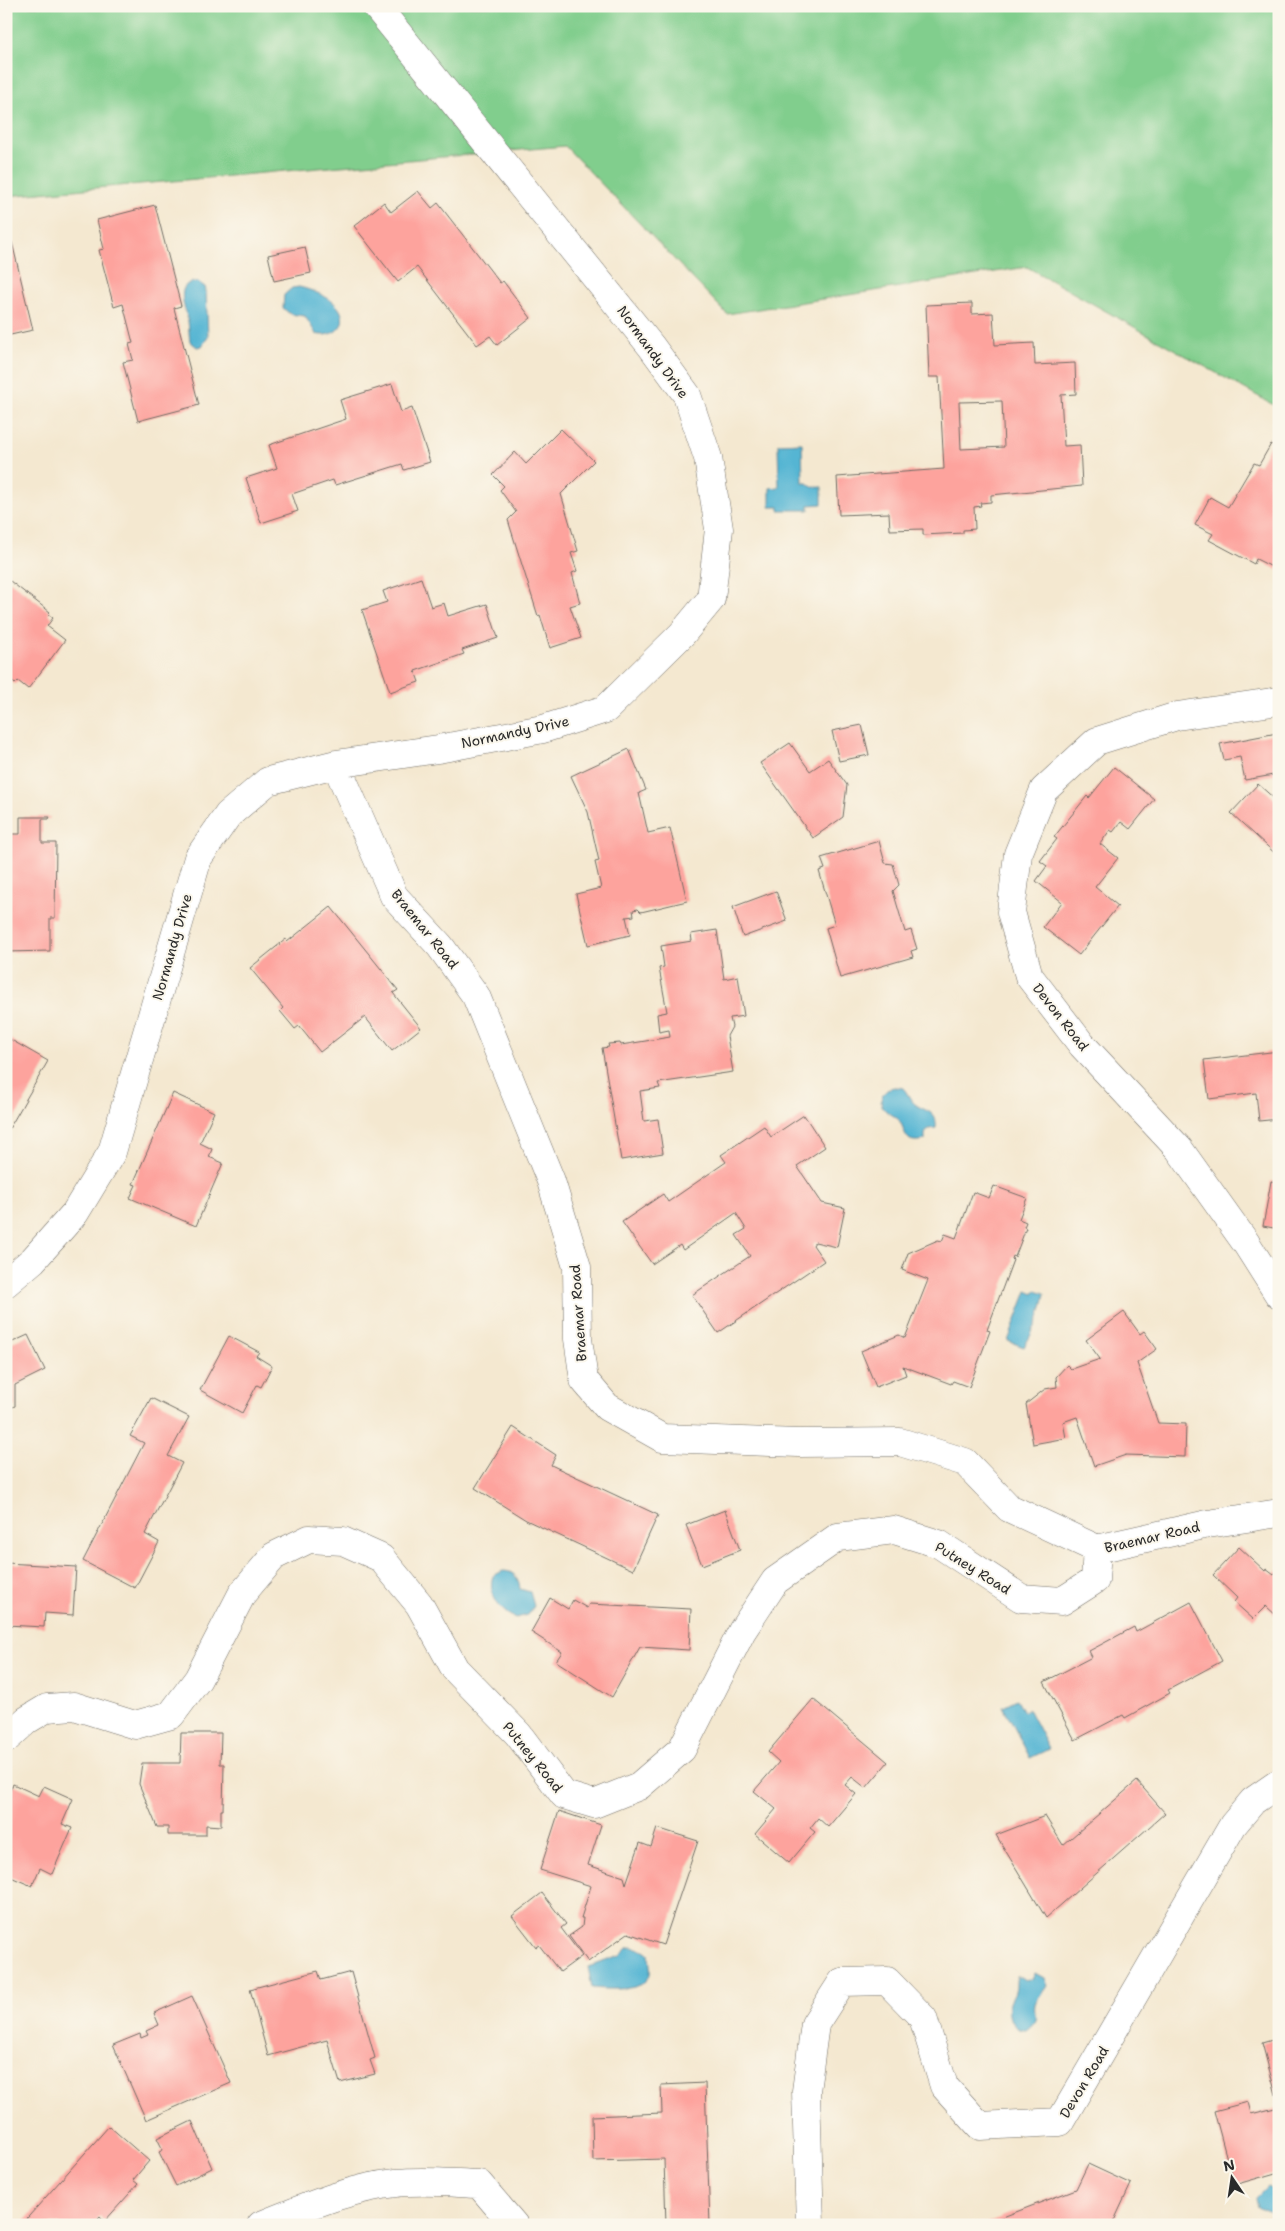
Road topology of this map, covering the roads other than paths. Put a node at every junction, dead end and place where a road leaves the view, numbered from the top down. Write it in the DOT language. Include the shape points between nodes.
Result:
graph roads {
  1 [pos="376,6"];
  2 [pos="1279,701"];
  3 [pos="336,764"];
  4 [pos="6,1282"];
  5 [pos="1279,1294"];
  6 [pos="1279,1513"];
  7 [pos="1097,1550"];
  8 [pos="6,1740"];
  9 [pos="1279,1783"];
  10 [pos="261,2225"];
  11 [pos="514,2225"];
  12 [pos="810,2225"];
  1 -- 3 [label="street, Normandy Drive" via="687,395 708,458 720,529 711,599 682,634 606,710 543,729"];
  2 -- 5 [label="street, Devon Road" via="1177,716 1097,741 1044,790 1018,854 1011,912 1029,976 1082,1045 1179,1149"];
  3 -- 4 [label="street, Normandy Drive" via="268,781 228,815 198,858 112,1152 76,1213 34,1260"];
  3 -- 7 [label="street, Braemar Road" via="394,896 440,946 476,996 551,1181 577,1267 578,1339 584,1380 607,1407 662,1438 799,1443 900,1442 965,1462 1009,1508"];
  6 -- 7 [label="street, Braemar Road" via="1208,1524"];
  7 -- 8 [label="street, Putney Road" via="1095,1580 1062,1601 1021,1598 939,1544 894,1530 838,1537 775,1581 742,1632 682,1749 639,1786 594,1804 564,1795 518,1734 455,1669 419,1604 381,1558 343,1541 309,1539 274,1556 242,1594 198,1679 171,1715 135,1725 74,1706 47,1708 27,1720"];
  9 -- 12 [label="street, Devon Road" via="1253,1801 1233,1825 1060,2122 980,2126 944,2086 922,2018 887,1981 842,1982 815,2024 806,2091"];
  10 -- 11 [label="street" via="352,2192 394,2183 425,2181 480,2184"];
}
